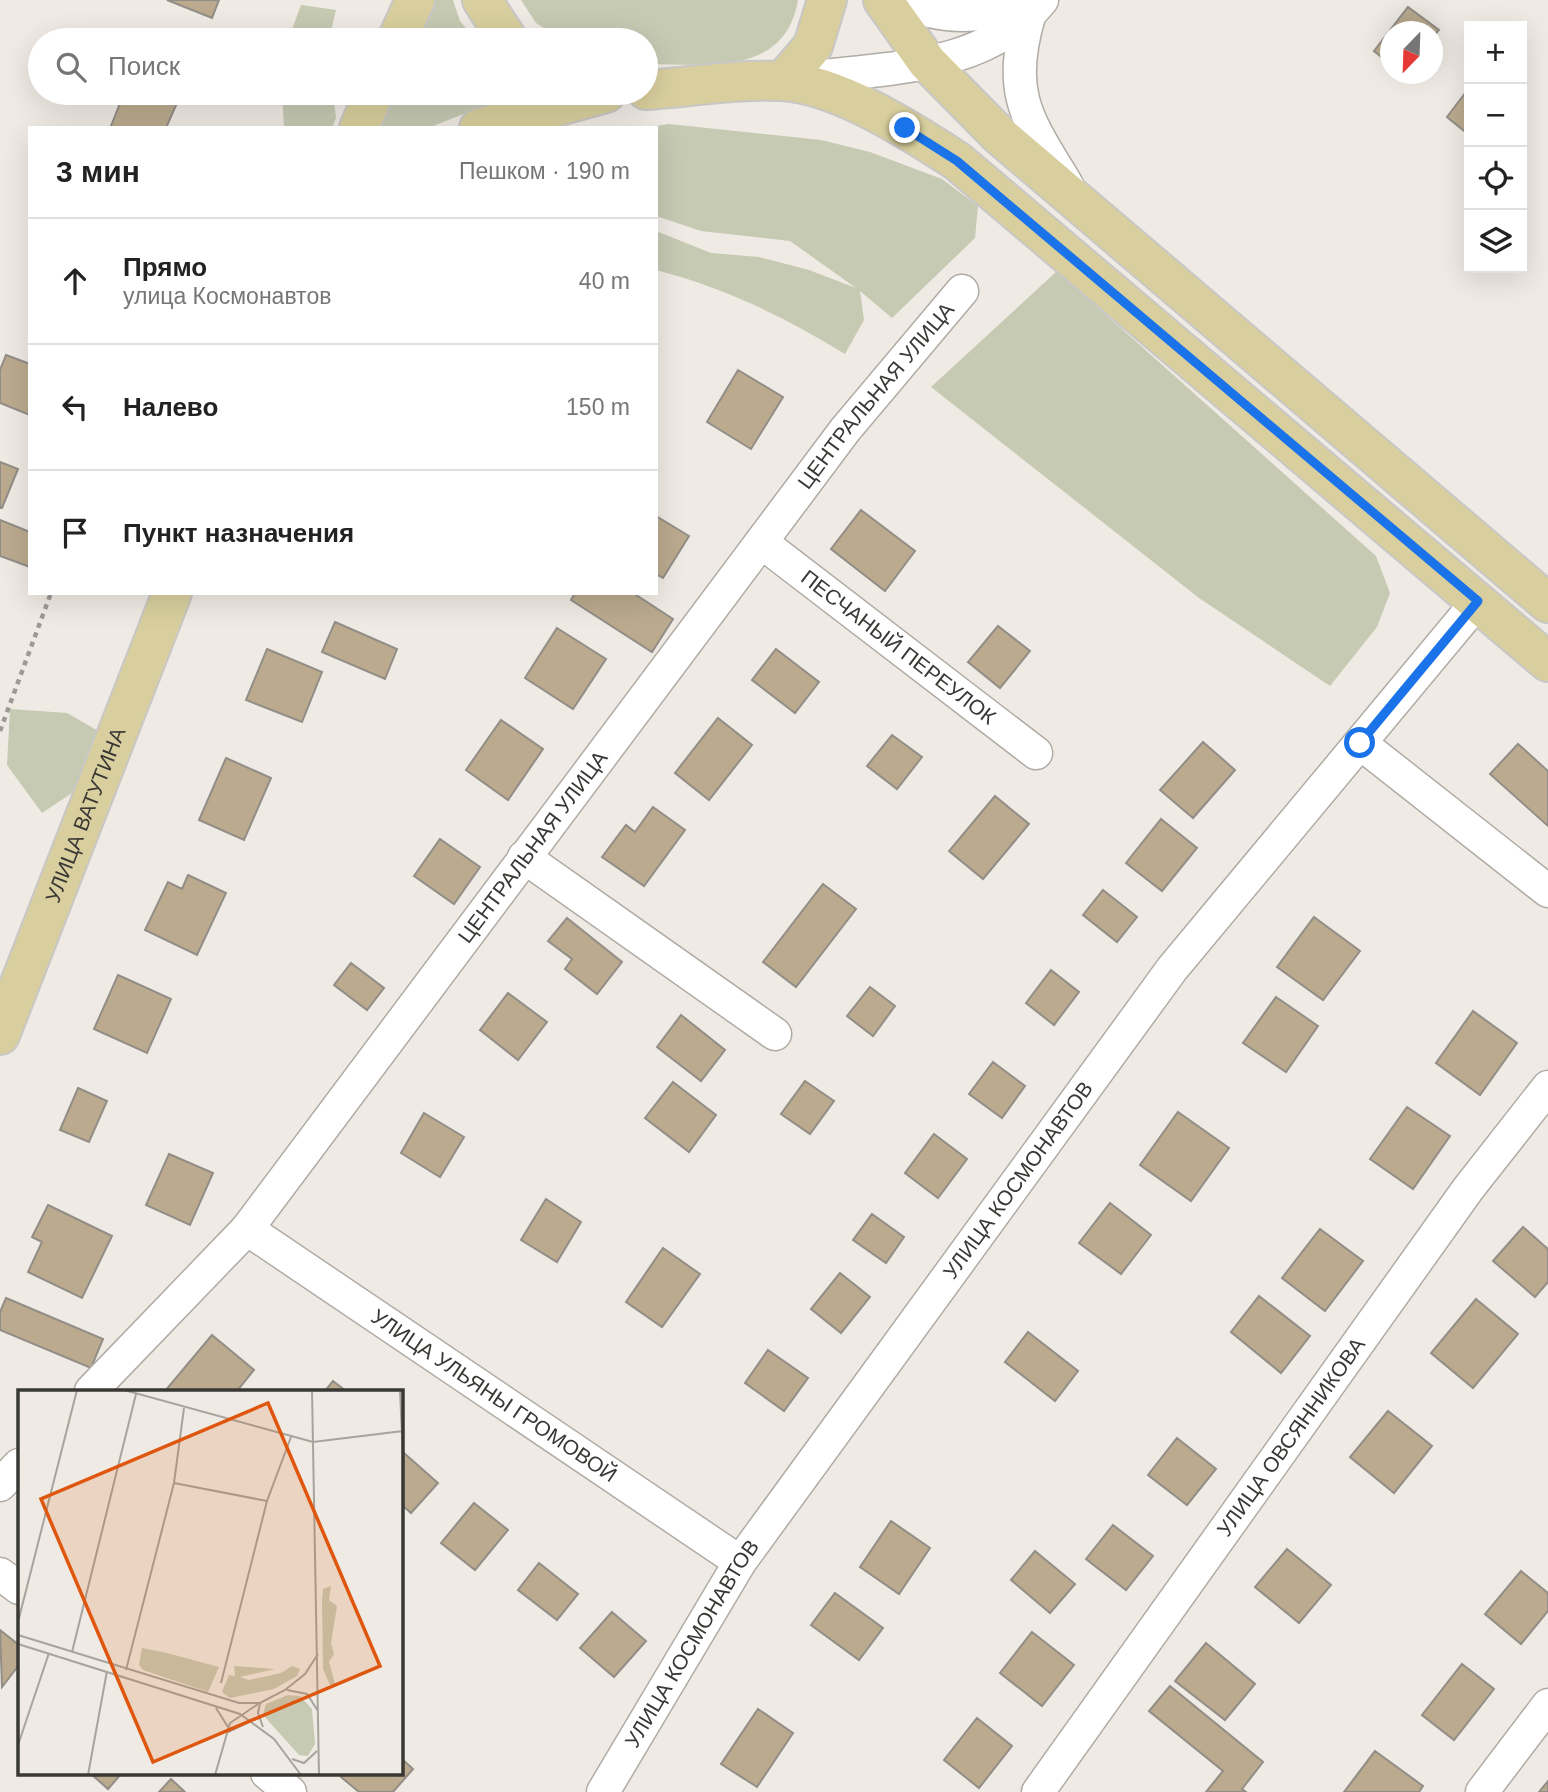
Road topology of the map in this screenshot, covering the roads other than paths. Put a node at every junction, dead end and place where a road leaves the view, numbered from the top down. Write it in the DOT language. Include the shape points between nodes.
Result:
graph roads {
  1 [pos="415,0"];
  2 [pos="482,0"];
  3 [pos="827,0"];
  4 [pos="883,0"];
  5 [pos="898,0"];
  6 [pos="1032,5"];
  7 [pos="402,28"];
  8 [pos="500,28"];
  9 [pos="927,62"];
  10 [pos="783,81"];
  11 [pos="658,89"];
  12 [pos="369,105"];
  13 [pos="562,105"];
  14 [pos="360,126"];
  15 [pos="486,126"];
  16 [pos="1073,195"];
  17 [pos="962,291"];
  18 [pos="761,542"];
  19 [pos="171,595"];
  20 [pos="1478,601"];
  21 [pos="1548,603"];
  22 [pos="1548,662"];
  23 [pos="1360,743"];
  24 [pos="1036,753"];
  25 [pos="524,857"];
  26 [pos="1548,891"];
  27 [pos="775,1034"];
  28 [pos="0,1035"];
  29 [pos="1548,1087"];
  30 [pos="247,1229"];
  31 [pos="92,1390"];
  32 [pos="18,1466"];
  33 [pos="0,1485"];
  34 [pos="740,1562"];
  35 [pos="0,1574"];
  36 [pos="18,1587"];
  37 [pos="1548,1705"];
  38 [pos="268,1774"];
  39 [pos="290,1792"];
  40 [pos="603,1792"];
  41 [pos="1038,1792"];
  42 [pos="1482,1792"];
  1 -- 7 [label="main road"];
  2 -- 8 [label="main road"];
  3 -- 10 [label="main road" via="813,46"];
  4 -- 9 [label="main road"];
  5 -- 6 [label="street" via="939,14 978,15"];
  6 -- 9 [label="street" via="1003,37 972,51"];
  6 -- 16 [label="street" via="1019,50 1018,80 1026,117"];
  9 -- 10 [label="street"];
  9 -- 16 [label="main road" via="999,135"];
  10 -- 11 [label="main road"];
  10 -- 20 [label="main road" via="842,97 905,128 957,161"];
  12 -- 14 [label="main road"];
  13 -- 15 [label="main road"];
  16 -- 21 [label="main road"];
  17 -- 18 [label="street, ЦЕНТРАЛЬНАЯ УЛИЦА" via="845,430"];
  18 -- 24 [label="street, ПЕСЧАНЫЙ ПЕРЕУЛОК"];
  18 -- 25 [label="street, ЦЕНТРАЛЬНАЯ УЛИЦА"];
  19 -- 28 [label="main road, УЛИЦА ВАТУТИНА"];
  20 -- 22 [label="main road"];
  20 -- 23 [label="street, УЛИЦА КОСМОНАВТОВ"];
  23 -- 26 [label="street"];
  23 -- 34 [label="street, УЛИЦА КОСМОНАВТОВ" via="1172,969"];
  25 -- 27 [label="street"];
  25 -- 30 [label="street, ЦЕНТРАЛЬНАЯ УЛИЦА"];
  29 -- 41 [label="street, УЛИЦА ОВСЯННИКОВА" via="1468,1189"];
  30 -- 31 [label="street, ЦЕНТРАЛЬНАЯ УЛИЦА"];
  30 -- 34 [label="street, УЛИЦА УЛЬЯНЫ ГРОМОВОЙ"];
  32 -- 33 [label="street"];
  34 -- 40 [label="street, УЛИЦА КОСМОНАВТОВ"];
  35 -- 36 [label="street"];
  37 -- 42 [label="street"];
  38 -- 39 [label="street"];
}
